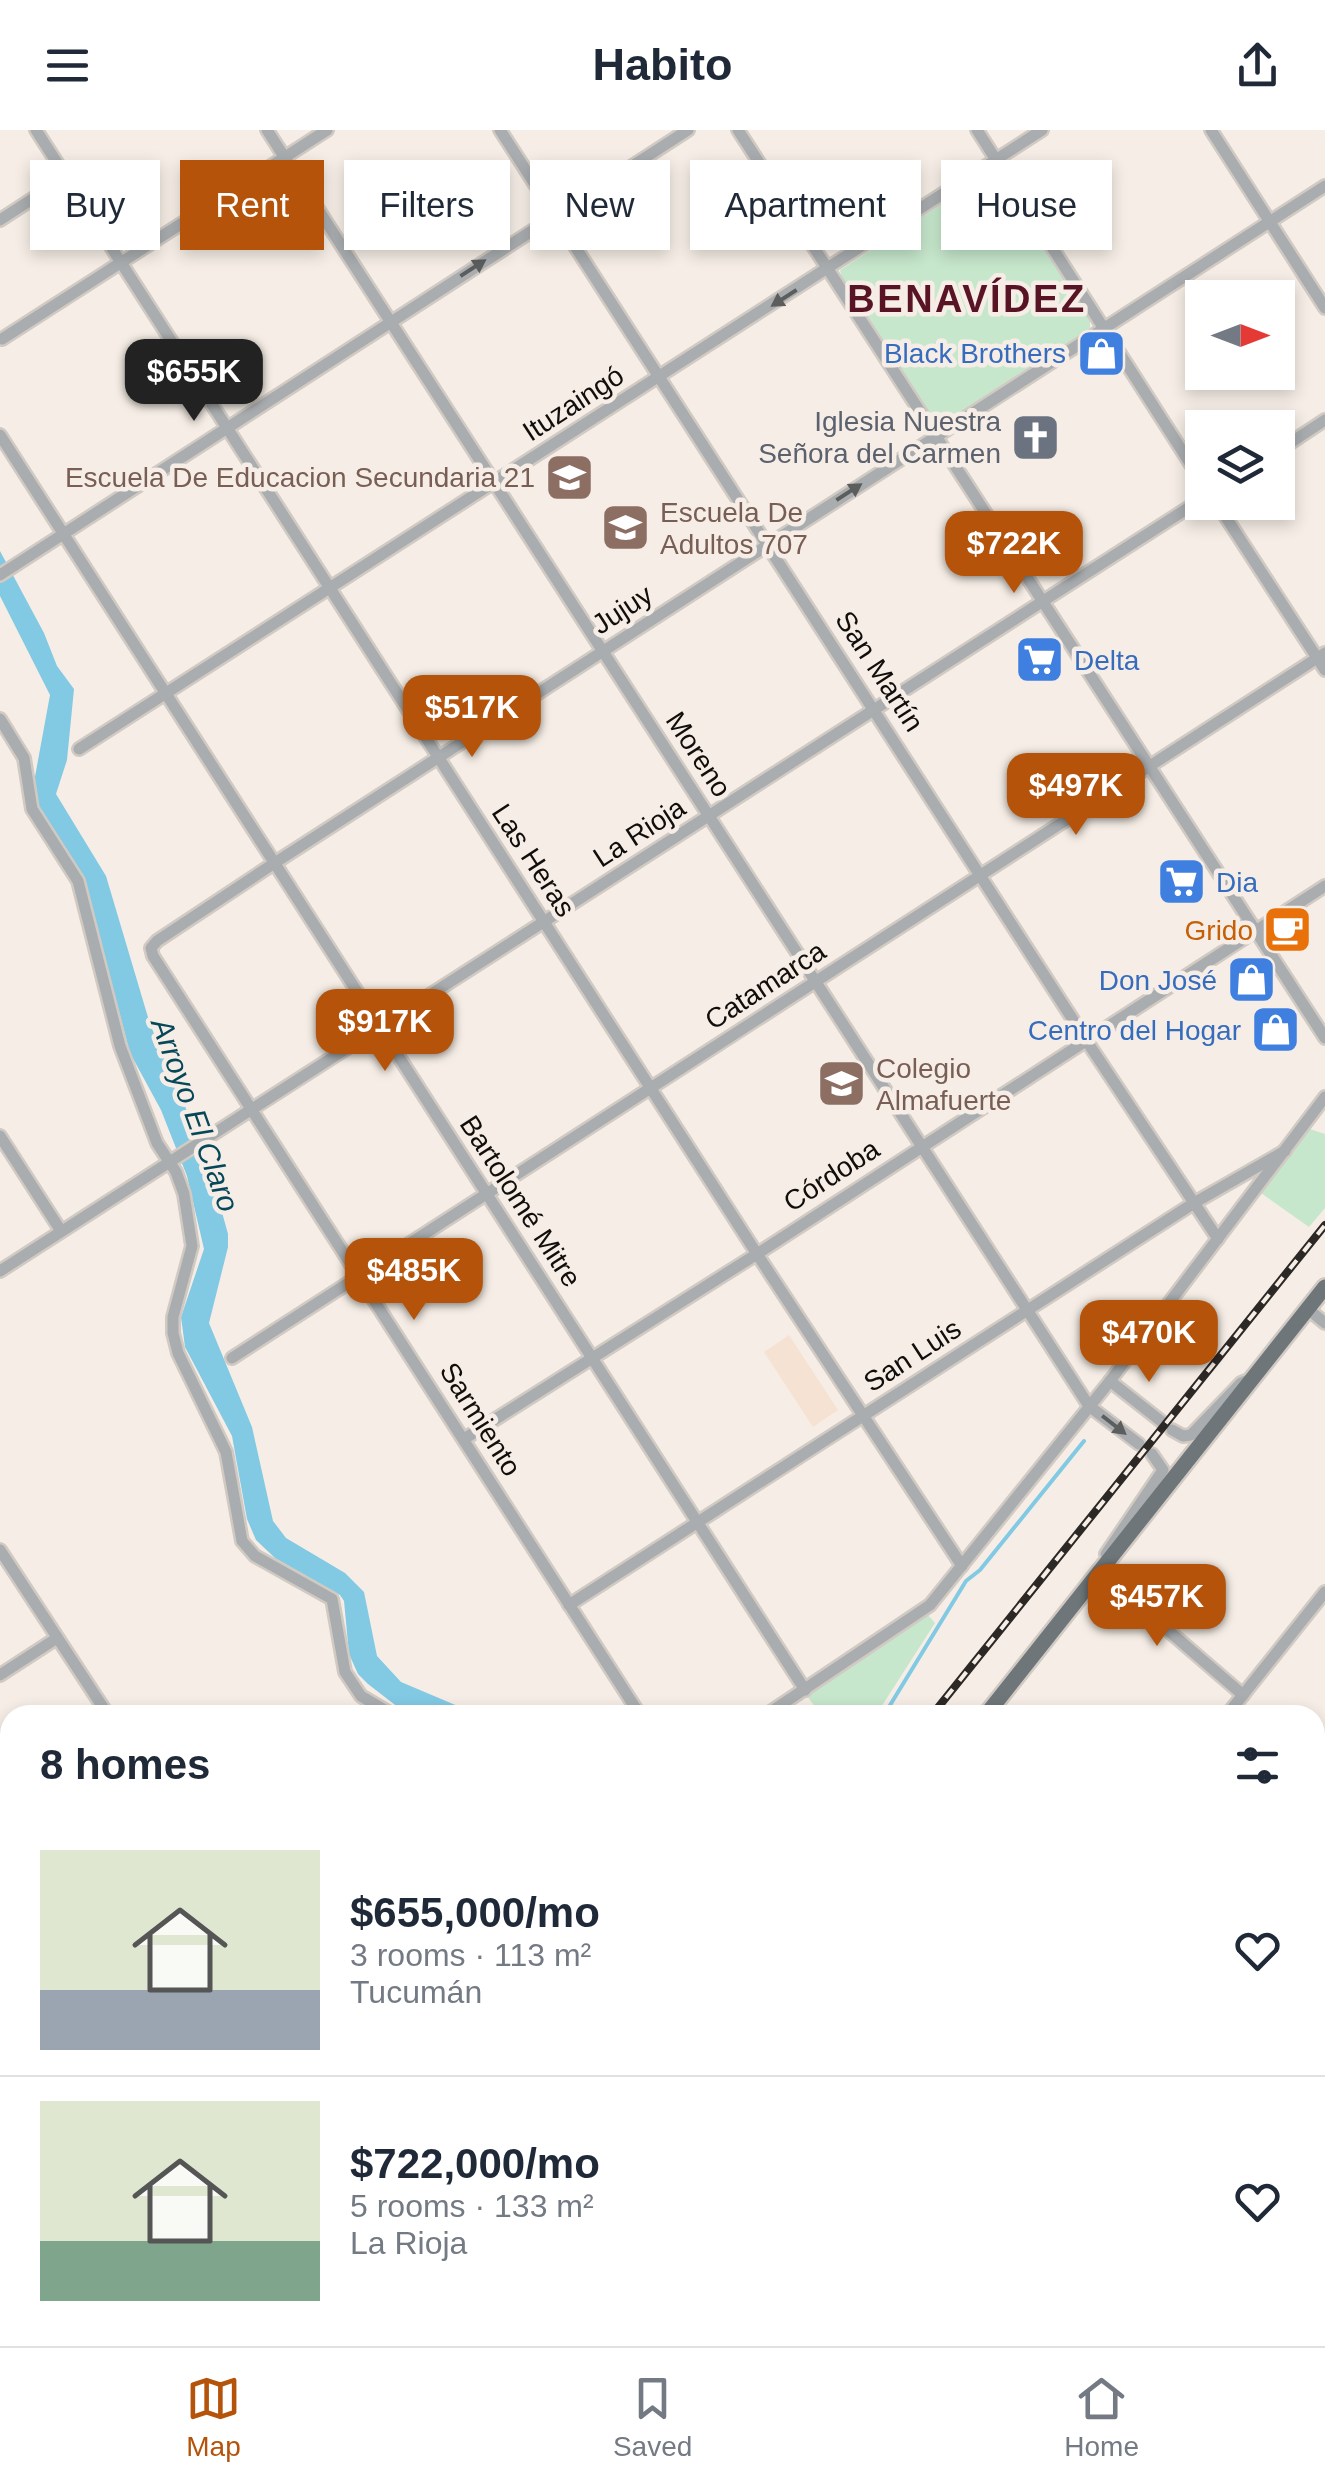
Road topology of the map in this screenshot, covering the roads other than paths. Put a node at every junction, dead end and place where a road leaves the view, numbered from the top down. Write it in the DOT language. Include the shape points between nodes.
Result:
graph roads {
  1 [pos="36,130"];
  2 [pos="267,130"];
  3 [pos="327,130"];
  4 [pos="500,130"];
  5 [pos="688,130"];
  6 [pos="738,130"];
  7 [pos="977,130"];
  8 [pos="1042,130"];
  9 [pos="1211,130"];
  10 [pos="284,157"];
  11 [pos="55,160"];
  12 [pos="641,160"];
  13 [pos="996,160"];
  14 [pos="530,176"];
  15 [pos="1325,186"];
  16 [pos="941,196"];
  17 [pos="30,200"];
  18 [pos="0,220"];
  19 [pos="1270,222"];
  20 [pos="530,231"];
  21 [pos="113,250"];
  22 [pos="577,250"];
  23 [pos="1054,250"];
  24 [pos="121,263"];
  25 [pos="829,270"];
  26 [pos="1325,308"];
  27 [pos="391,321"];
  28 [pos="1104,328"];
  29 [pos="2,339"];
  30 [pos="659,378"];
  31 [pos="1325,420"];
  32 [pos="227,427"];
  33 [pos="0,435"];
  34 [pos="936,436"];
  35 [pos="1295,440"];
  36 [pos="1185,455"];
  37 [pos="495,482"];
  38 [pos="1185,510"];
  39 [pos="1228,520"];
  40 [pos="62,534"];
  41 [pos="768,545"];
  42 [pos="0,575"];
  43 [pos="331,588"];
  44 [pos="1042,601"];
  45 [pos="603,652"];
  46 [pos="1321,655"];
  47 [pos="1325,670"];
  48 [pos="163,694"];
  49 [pos="875,710"];
  50 [pos="0,720"];
  51 [pos="79,749"];
  52 [pos="438,758"];
  53 [pos="1149,767"];
  54 [pos="710,816"];
  55 [pos="274,864"];
  56 [pos="982,876"];
  57 [pos="1325,886"];
  58 [pos="546,922"];
  59 [pos="1255,931"];
  60 [pos="151,948"];
  61 [pos="817,981"];
  62 [pos="380,1029"];
  63 [pos="1325,1038"];
  64 [pos="1086,1040"];
  65 [pos="652,1088"];
  66 [pos="1325,1097"];
  67 [pos="1325,1108"];
  68 [pos="252,1110"];
  69 [pos="1310,1119"];
  70 [pos="0,1136"];
  71 [pos="921,1146"];
  72 [pos="1286,1151"];
  73 [pos="172,1161"];
  74 [pos="486,1194"];
  75 [pos="1194,1203"];
  76 [pos="61,1231"];
  77 [pos="1218,1239"];
  78 [pos="757,1254"];
  79 [pos="0,1271"];
  80 [pos="359,1274"];
  81 [pos="1325,1288"];
  82 [pos="1308,1309"];
  83 [pos="1028,1310"];
  84 [pos="1325,1323"];
  85 [pos="232,1358"];
  86 [pos="592,1358"];
  87 [pos="1110,1381"];
  88 [pos="1250,1383"];
  89 [pos="1089,1406"];
  90 [pos="863,1416"];
  91 [pos="464,1439"];
  92 [pos="1140,1444"];
  93 [pos="1152,1454"];
  94 [pos="698,1522"];
  95 [pos="0,1550"];
  96 [pos="962,1566"];
  97 [pos="1098,1572"];
  98 [pos="1325,1592"];
  99 [pos="569,1605"];
  100 [pos="58,1638"];
  101 [pos="0,1675"];
  102 [pos="805,1690"];
  103 [pos="1244,1695"];
  104 [pos="102,1705"];
  105 [pos="377,1705"];
  106 [pos="634,1705"];
  107 [pos="782,1705"];
  108 [pos="994,1705"];
  109 [pos="1236,1705"];
  1 -- 11 [label="street, Las Heras"];
  2 -- 10 [label="street, Moreno"];
  3 -- 10 [label="street"];
  4 -- 14 [label="street, San Martín"];
  5 -- 12 [label="street"];
  6 -- 25 [label="street"];
  7 -- 13 [label="street"];
  8 -- 13 [label="street, Ituzaingó"];
  9 -- 19 [label="street"];
  10 -- 24 [label="street"];
  10 -- 27 [label="street, Moreno"];
  15 -- 19 [label="street, Jujuy"];
  16 -- 25 [label="street, Ituzaingó"];
  17 -- 18 [label="street"];
  19 -- 26 [label="street"];
  19 -- 28 [label="street, Jujuy"];
  27 -- 20 [label="street, one-way"];
  21 -- 24 [label="street, Las Heras"];
  22 -- 30 [label="street, San Martín"];
  23 -- 28 [label="street"];
  24 -- 29 [label="street"];
  24 -- 32 [label="street, Las Heras"];
  25 -- 30 [label="street, Ituzaingó, one-way"];
  25 -- 34 [label="street"];
  27 -- 32 [label="street"];
  27 -- 37 [label="street, Moreno"];
  28 -- 34 [label="street, Jujuy"];
  28 -- 36 [label="street"];
  30 -- 37 [label="street, Ituzaingó"];
  30 -- 41 [label="street, San Martín"];
  31 -- 35 [label="street"];
  32 -- 40 [label="street"];
  32 -- 43 [label="street, Las Heras"];
  33 -- 40 [label="street, Bartolomé Mitre"];
  41 -- 34 [label="street, Jujuy, one-way"];
  34 -- 44 [label="street"];
  37 -- 43 [label="street, Ituzaingó"];
  37 -- 45 [label="street, Moreno"];
  38 -- 44 [label="street, La Rioja"];
  39 -- 46 [label="street"];
  40 -- 42 [label="street"];
  40 -- 48 [label="street, Bartolomé Mitre"];
  41 -- 45 [label="street, Jujuy"];
  41 -- 49 [label="street, San Martín"];
  43 -- 48 [label="street, Ituzaingó"];
  43 -- 52 [label="street, Las Heras"];
  44 -- 49 [label="street, La Rioja"];
  44 -- 53 [label="street"];
  45 -- 52 [label="street, Jujuy"];
  45 -- 54 [label="street, Moreno"];
  46 -- 47 [label="street"];
  46 -- 53 [label="street, Catamarca"];
  48 -- 51 [label="street, Ituzaingó"];
  48 -- 55 [label="street, Bartolomé Mitre"];
  49 -- 54 [label="street, La Rioja"];
  49 -- 56 [label="street, San Martín"];
  50 -- 73 [label="street" via="24,758 28,797 78,882 120,1046 157,1142"];
  52 -- 55 [label="street, Jujuy"];
  52 -- 58 [label="street, Las Heras"];
  53 -- 56 [label="street, Catamarca"];
  53 -- 59 [label="street"];
  54 -- 58 [label="street, La Rioja"];
  54 -- 61 [label="street, Moreno"];
  55 -- 60 [label="street, Jujuy"];
  55 -- 62 [label="street, Bartolomé Mitre"];
  56 -- 61 [label="street, Catamarca"];
  56 -- 64 [label="street, San Martín"];
  57 -- 59 [label="street, Córdoba"];
  58 -- 62 [label="street, La Rioja"];
  58 -- 65 [label="street, Las Heras"];
  59 -- 63 [label="street"];
  59 -- 64 [label="street, Córdoba"];
  60 -- 68 [label="street, Sarmiento"];
  61 -- 65 [label="street, Catamarca"];
  61 -- 71 [label="street, Moreno"];
  62 -- 68 [label="street, La Rioja"];
  62 -- 74 [label="street, Bartolomé Mitre"];
  64 -- 71 [label="street, Córdoba"];
  64 -- 75 [label="street, San Martín"];
  65 -- 74 [label="street, Catamarca"];
  65 -- 78 [label="street, Las Heras"];
  66 -- 69 [label="street"];
  67 -- 69 [label="street"];
  68 -- 73 [label="street, La Rioja"];
  68 -- 80 [label="street, Sarmiento"];
  69 -- 72 [label="street"];
  70 -- 76 [label="street"];
  71 -- 78 [label="street, Córdoba"];
  71 -- 83 [label="street, Moreno"];
  72 -- 75 [label="street, San Luis"];
  72 -- 77 [label="street"];
  73 -- 76 [label="street, La Rioja"];
  73 -- 105 [label="street" via="192,1246 173,1332 226,1452 242,1541 255,1556 332,1599 344,1672"];
  74 -- 80 [label="street, Catamarca"];
  74 -- 86 [label="street, Bartolomé Mitre"];
  75 -- 77 [label="street, San Martín"];
  75 -- 83 [label="street, San Luis"];
  76 -- 79 [label="street, La Rioja"];
  77 -- 87 [label="street"];
  78 -- 86 [label="street, Córdoba"];
  78 -- 90 [label="street, Las Heras"];
  80 -- 85 [label="street, Catamarca"];
  80 -- 91 [label="street, Sarmiento"];
  81 -- 82 [label="main road"];
  82 -- 84 [label="street"];
  82 -- 88 [label="main road"];
  83 -- 89 [label="street, Moreno"];
  83 -- 90 [label="street, San Luis"];
  86 -- 91 [label="street, Córdoba"];
  86 -- 94 [label="street, Bartolomé Mitre"];
  87 -- 88 [label="street" via="1183,1436 1241,1383"];
  87 -- 89 [label="street"];
  88 -- 97 [label="main road"];
  89 -- 92 [label="street, one-way"];
  89 -- 96 [label="street"];
  90 -- 94 [label="street, San Luis"];
  90 -- 96 [label="street, Las Heras"];
  91 -- 99 [label="street, Sarmiento"];
  93 -- 97 [label="street" via="1163,1470"];
  94 -- 99 [label="street, San Luis"];
  94 -- 102 [label="street, Bartolomé Mitre"];
  95 -- 100 [label="street"];
  96 -- 102 [label="street" via="920,1614"];
  97 -- 103 [label="street"];
  97 -- 108 [label="main road"];
  98 -- 103 [label="street"];
  99 -- 106 [label="street, Sarmiento"];
  100 -- 101 [label="street"];
  100 -- 104 [label="street"];
  102 -- 107 [label="street"];
  103 -- 109 [label="street"];
}
